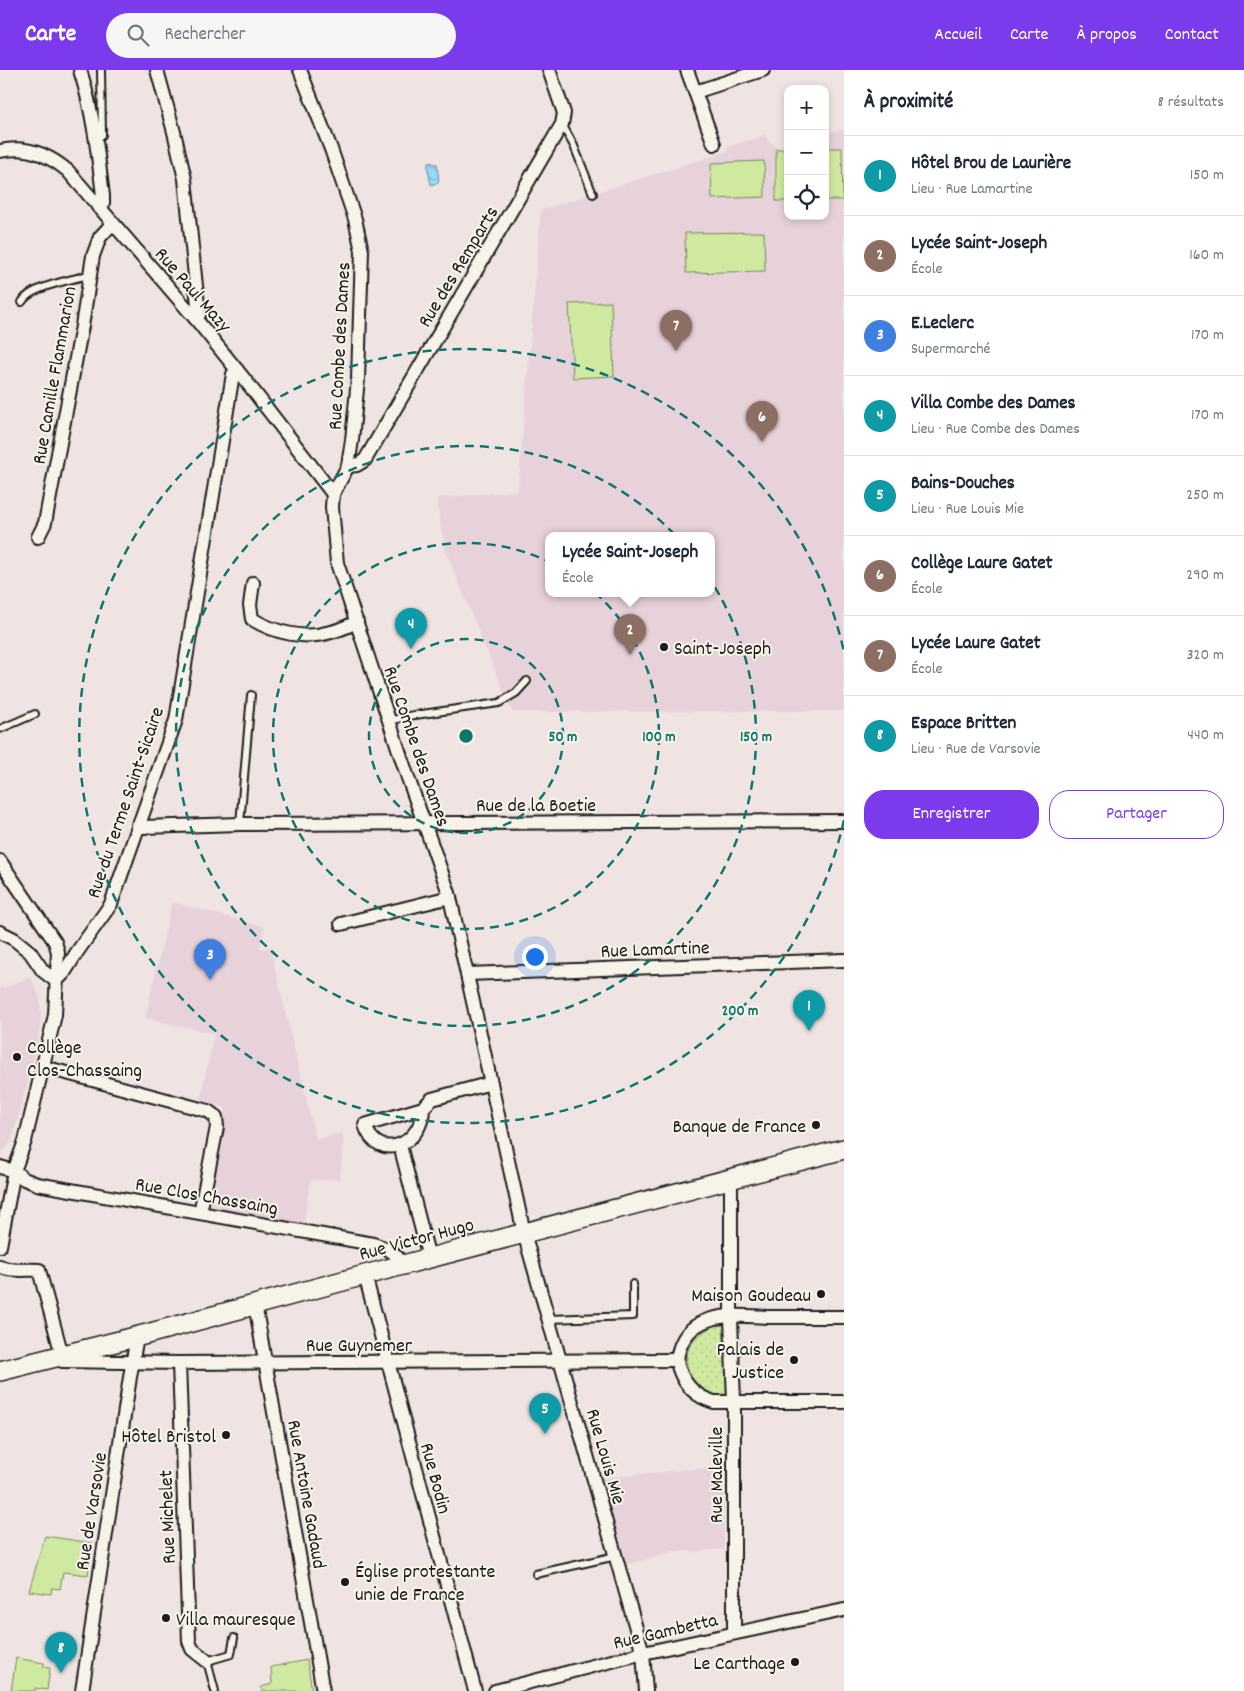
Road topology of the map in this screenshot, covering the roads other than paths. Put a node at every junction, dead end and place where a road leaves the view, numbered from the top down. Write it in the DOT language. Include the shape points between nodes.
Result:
graph roads {
  1 [pos="80,70"];
  2 [pos="101,70"];
  3 [pos="157,70"];
  4 [pos="300,70"];
  5 [pos="549,70"];
  6 [pos="688,70"];
  7 [pos="763,70"];
  8 [pos="695,92"];
  9 [pos="562,124"];
  10 [pos="97,139"];
  11 [pos="714,144"];
  12 [pos="0,151"];
  13 [pos="593,194"];
  14 [pos="98,207"];
  15 [pos="112,224"];
  16 [pos="89,277"];
  17 [pos="22,302"];
  18 [pos="195,318"];
  19 [pos="237,370"];
  20 [pos="348,466"];
  21 [pos="332,494"];
  22 [pos="38,537"];
  23 [pos="252,584"];
  24 [pos="357,622"];
  25 [pos="527,682"];
  26 [pos="251,696"];
  27 [pos="35,714"];
  28 [pos="389,721"];
  29 [pos="0,729"];
  30 [pos="844,821"];
  31 [pos="424,823"];
  32 [pos="240,824"];
  33 [pos="138,825"];
  34 [pos="0,861"];
  35 [pos="450,897"];
  36 [pos="341,924"];
  37 [pos="0,932"];
  38 [pos="844,960"];
  39 [pos="467,974"];
  40 [pos="56,981"];
  41 [pos="44,1067"];
  42 [pos="491,1083"];
  43 [pos="423,1108"];
  44 [pos="400,1145"];
  45 [pos="844,1149"];
  46 [pos="0,1167"];
  47 [pos="14,1171"];
  48 [pos="729,1179"];
  49 [pos="200,1213"];
  50 [pos="524,1234"];
  51 [pos="0,1246"];
  52 [pos="429,1258"];
  53 [pos="402,1265"];
  54 [pos="0,1266"];
  55 [pos="365,1275"];
  56 [pos="633,1284"];
  57 [pos="255,1304"];
  58 [pos="731,1317"];
  59 [pos="844,1317"];
  60 [pos="549,1320"];
  61 [pos="137,1336"];
  62 [pos="62,1355"];
  63 [pos="41,1360"];
  64 [pos="560,1360"];
  65 [pos="677,1360"];
  66 [pos="132,1362"];
  67 [pos="388,1362"];
  68 [pos="179,1363"];
  69 [pos="266,1363"];
  70 [pos="0,1371"];
  71 [pos="844,1402"];
  72 [pos="734,1403"];
  73 [pos="616,1556"];
  74 [pos="536,1574"];
  75 [pos="844,1610"];
  76 [pos="734,1633"];
  77 [pos="234,1638"];
  78 [pos="643,1653"];
  79 [pos="207,1661"];
  80 [pos="82,1691"];
  81 [pos="214,1691"];
  82 [pos="323,1691"];
  83 [pos="475,1691"];
  84 [pos="494,1691"];
  85 [pos="646,1691"];
  1 -- 10 [label="street"];
  2 -- 10 [label="lane" via="102,134"];
  3 -- 18 [label="street" via="185,179 199,314"];
  4 -- 20 [label="street, Rue Combe des Dames" via="355,219 362,251 358,378"];
  5 -- 9 [label="street" via="564,113"];
  6 -- 8 [label="street"];
  7 -- 8 [label="street"];
  8 -- 11 [label="street"];
  9 -- 13 [label="lane"];
  9 -- 20 [label="street, Rue des Remparts" via="365,460"];
  10 -- 14 [label="street" via="103,196 103,204"];
  12 -- 14 [label="street, Rue Paul Mazy" via="27,149 57,162"];
  14 -- 15 [label="street, Rue Paul Mazy"];
  15 -- 16 [label="street, Rue Camille Flammarion" via="100,237"];
  15 -- 18 [label="street, Rue Paul Mazy"];
  16 -- 17 [label="lane" via="36,290"];
  16 -- 22 [label="street, Rue Camille Flammarion" via="45,523"];
  18 -- 19 [label="street, Rue Paul Mazy"];
  19 -- 21 [label="street, Rue Paul Mazy"];
  19 -- 33 [label="street, Rue du Terme Saint-Sicaire" via="233,374 176,720"];
  20 -- 21 [label="street, Rue Combe des Dames"];
  21 -- 24 [label="street, Rue Combe des Dames" via="338,563"];
  23 -- 24 [label="street" via="252,619 266,628 306,636 330,633"];
  24 -- 28 [label="street, Rue Combe des Dames"];
  25 -- 28 [label="lane" via="499,703"];
  26 -- 32 [label="lane"];
  27 -- 29 [label="lane"];
  28 -- 31 [label="street, Rue Combe des Dames"];
  30 -- 31 [label="street, Rue de la Boetie"];
  31 -- 32 [label="street, Rue de la Boetie"];
  31 -- 35 [label="street, Rue Combe des Dames"];
  32 -- 33 [label="street, Rue de la Boetie"];
  33 -- 40 [label="street, Rue du Terme Saint-Sicaire" via="111,904"];
  34 -- 40 [label="street" via="55,942 58,952"];
  35 -- 36 [label="street"];
  35 -- 39 [label="street, Rue Combe des Dames"];
  37 -- 40 [label="street" via="30,952 43,971"];
  38 -- 39 [label="street, Rue Lamartine"];
  39 -- 42 [label="street, Rue Combe des Dames"];
  40 -- 41 [label="street" via="55,1015"];
  41 -- 47 [label="street"];
  41 -- 49 [label="street" via="208,1111 216,1118"];
  42 -- 43 [label="street" via="432,1099"];
  42 -- 50 [label="street, Rue Combe des Dames"];
  43 -- 44 [label="street" via="421,1125 408,1141"];
  43 -- 44 [label="street" via="364,1125 378,1143 392,1147"];
  44 -- 52 [label="street"];
  45 -- 48 [label="main road, Rue Victor Hugo"];
  46 -- 47 [label="street, Rue Clos Chassaing"];
  47 -- 49 [label="street, Rue Clos Chassaing" via="33,1183"];
  47 -- 51 [label="street"];
  48 -- 50 [label="main road, Rue Victor Hugo"];
  48 -- 58 [label="street, Rue Maleville"];
  49 -- 53 [label="street, Rue Clos Chassaing" via="373,1244 395,1253"];
  50 -- 52 [label="main road, Rue Victor Hugo"];
  50 -- 60 [label="street, Rue Louis Mie"];
  52 -- 53 [label="main road, Rue Victor Hugo"];
  53 -- 55 [label="main road, Rue Victor Hugo"];
  54 -- 62 [label="street" via="4,1269 40,1270"];
  55 -- 57 [label="main road, Rue Victor Hugo"];
  55 -- 67 [label="street, Rue Bodin"];
  56 -- 60 [label="lane" via="634,1316"];
  57 -- 61 [label="main road, Rue Victor Hugo"];
  57 -- 69 [label="street, Rue Antoine Gadaud"];
  58 -- 59 [label="street"];
  58 -- 65 [label="street" via="709,1320 694,1327 682,1343"];
  58 -- 72 [label="street, Rue Maleville"];
  60 -- 64 [label="street, Rue Louis Mie"];
  61 -- 62 [label="main road, Rue Victor Hugo"];
  61 -- 66 [label="street, Rue de Varsovie"];
  62 -- 63 [label="main road, Rue Victor Hugo"];
  63 -- 66 [label="street, Rue Guynemer"];
  63 -- 70 [label="main road, Rue Victor Hugo"];
  64 -- 65 [label="street, Rue Guynemer"];
  64 -- 67 [label="street, Rue Guynemer"];
  64 -- 73 [label="street, Rue Louis Mie"];
  65 -- 72 [label="street" via="683,1378 698,1396 714,1402"];
  66 -- 68 [label="street, Rue Guynemer"];
  66 -- 80 [label="street, Rue de Varsovie"];
  67 -- 69 [label="street, Rue Guynemer"];
  67 -- 83 [label="street, Rue Bodin"];
  68 -- 69 [label="street, Rue Guynemer"];
  68 -- 79 [label="street, Rue Michelet" via="189,1641 192,1649"];
  69 -- 82 [label="street, Rue Antoine Gadaud"];
  71 -- 72 [label="street"];
  72 -- 76 [label="street, Rue Maleville"];
  73 -- 74 [label="lane"];
  73 -- 78 [label="street, Rue Louis Mie"];
  75 -- 76 [label="street, Rue Gambetta"];
  76 -- 78 [label="street, Rue Gambetta"];
  77 -- 79 [label="lane" via="231,1654"];
  78 -- 84 [label="street, Rue Gambetta"];
  78 -- 85 [label="street, Rue Louis Mie"];
  79 -- 81 [label="lane"];
}
